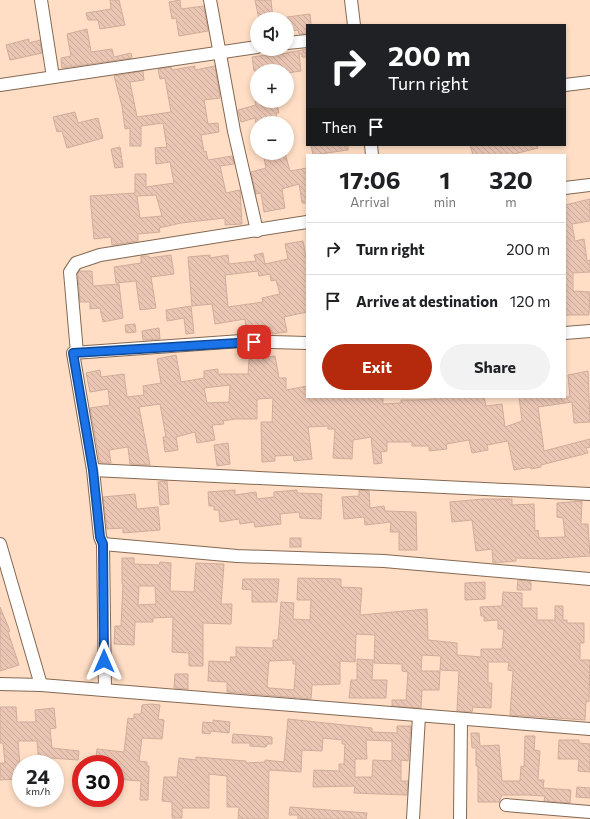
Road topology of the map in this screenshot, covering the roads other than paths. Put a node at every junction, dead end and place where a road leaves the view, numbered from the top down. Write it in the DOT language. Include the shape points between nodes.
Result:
graph roads {
  1 [pos="41,0"];
  2 [pos="210,0"];
  3 [pos="351,0"];
  4 [pos="354,24"];
  5 [pos="306,41"];
  6 [pos="294,42"];
  7 [pos="250,48"];
  8 [pos="219,52"];
  9 [pos="53,77"];
  10 [pos="590,82"];
  11 [pos="0,85"];
  12 [pos="566,85"];
  13 [pos="590,184"];
  14 [pos="566,188"];
  15 [pos="306,222"];
  16 [pos="257,231"];
  17 [pos="590,331"];
  18 [pos="566,333"];
  19 [pos="306,343"];
  20 [pos="78,353"];
  21 [pos="93,470"];
  22 [pos="590,494"];
  23 [pos="0,544"];
  24 [pos="103,544"];
  25 [pos="590,579"];
  26 [pos="0,684"];
  27 [pos="41,685"];
  28 [pos="105,690"];
  29 [pos="419,716"];
  30 [pos="461,719"];
  31 [pos="590,729"];
  32 [pos="506,805"];
  33 [pos="590,812"];
  34 [pos="413,819"];
  35 [pos="460,819"];
  1 -- 9 [label="street"];
  2 -- 8 [label="street"];
  3 -- 4 [label="street"];
  5 -- 6 [label="street"];
  7 -- 8 [label="street"];
  8 -- 9 [label="street"];
  8 -- 16 [label="street"];
  9 -- 11 [label="street"];
  10 -- 12 [label="street"];
  13 -- 14 [label="street"];
  15 -- 16 [label="street"];
  16 -- 20 [label="street" via="100,255 76,263 70,272"];
  17 -- 18 [label="street"];
  19 -- 20 [label="street" via="241,341"];
  20 -- 21 [label="street" via="73,353"];
  21 -- 22 [label="street"];
  21 -- 24 [label="street" via="100,537"];
  23 -- 27 [label="street"];
  24 -- 25 [label="street" via="237,556 384,561"];
  24 -- 28 [label="street"];
  26 -- 27 [label="street"];
  27 -- 28 [label="street"];
  28 -- 29 [label="street"];
  29 -- 30 [label="street"];
  29 -- 34 [label="street"];
  30 -- 31 [label="street"];
  30 -- 35 [label="street"];
  32 -- 33 [label="street"];
}
